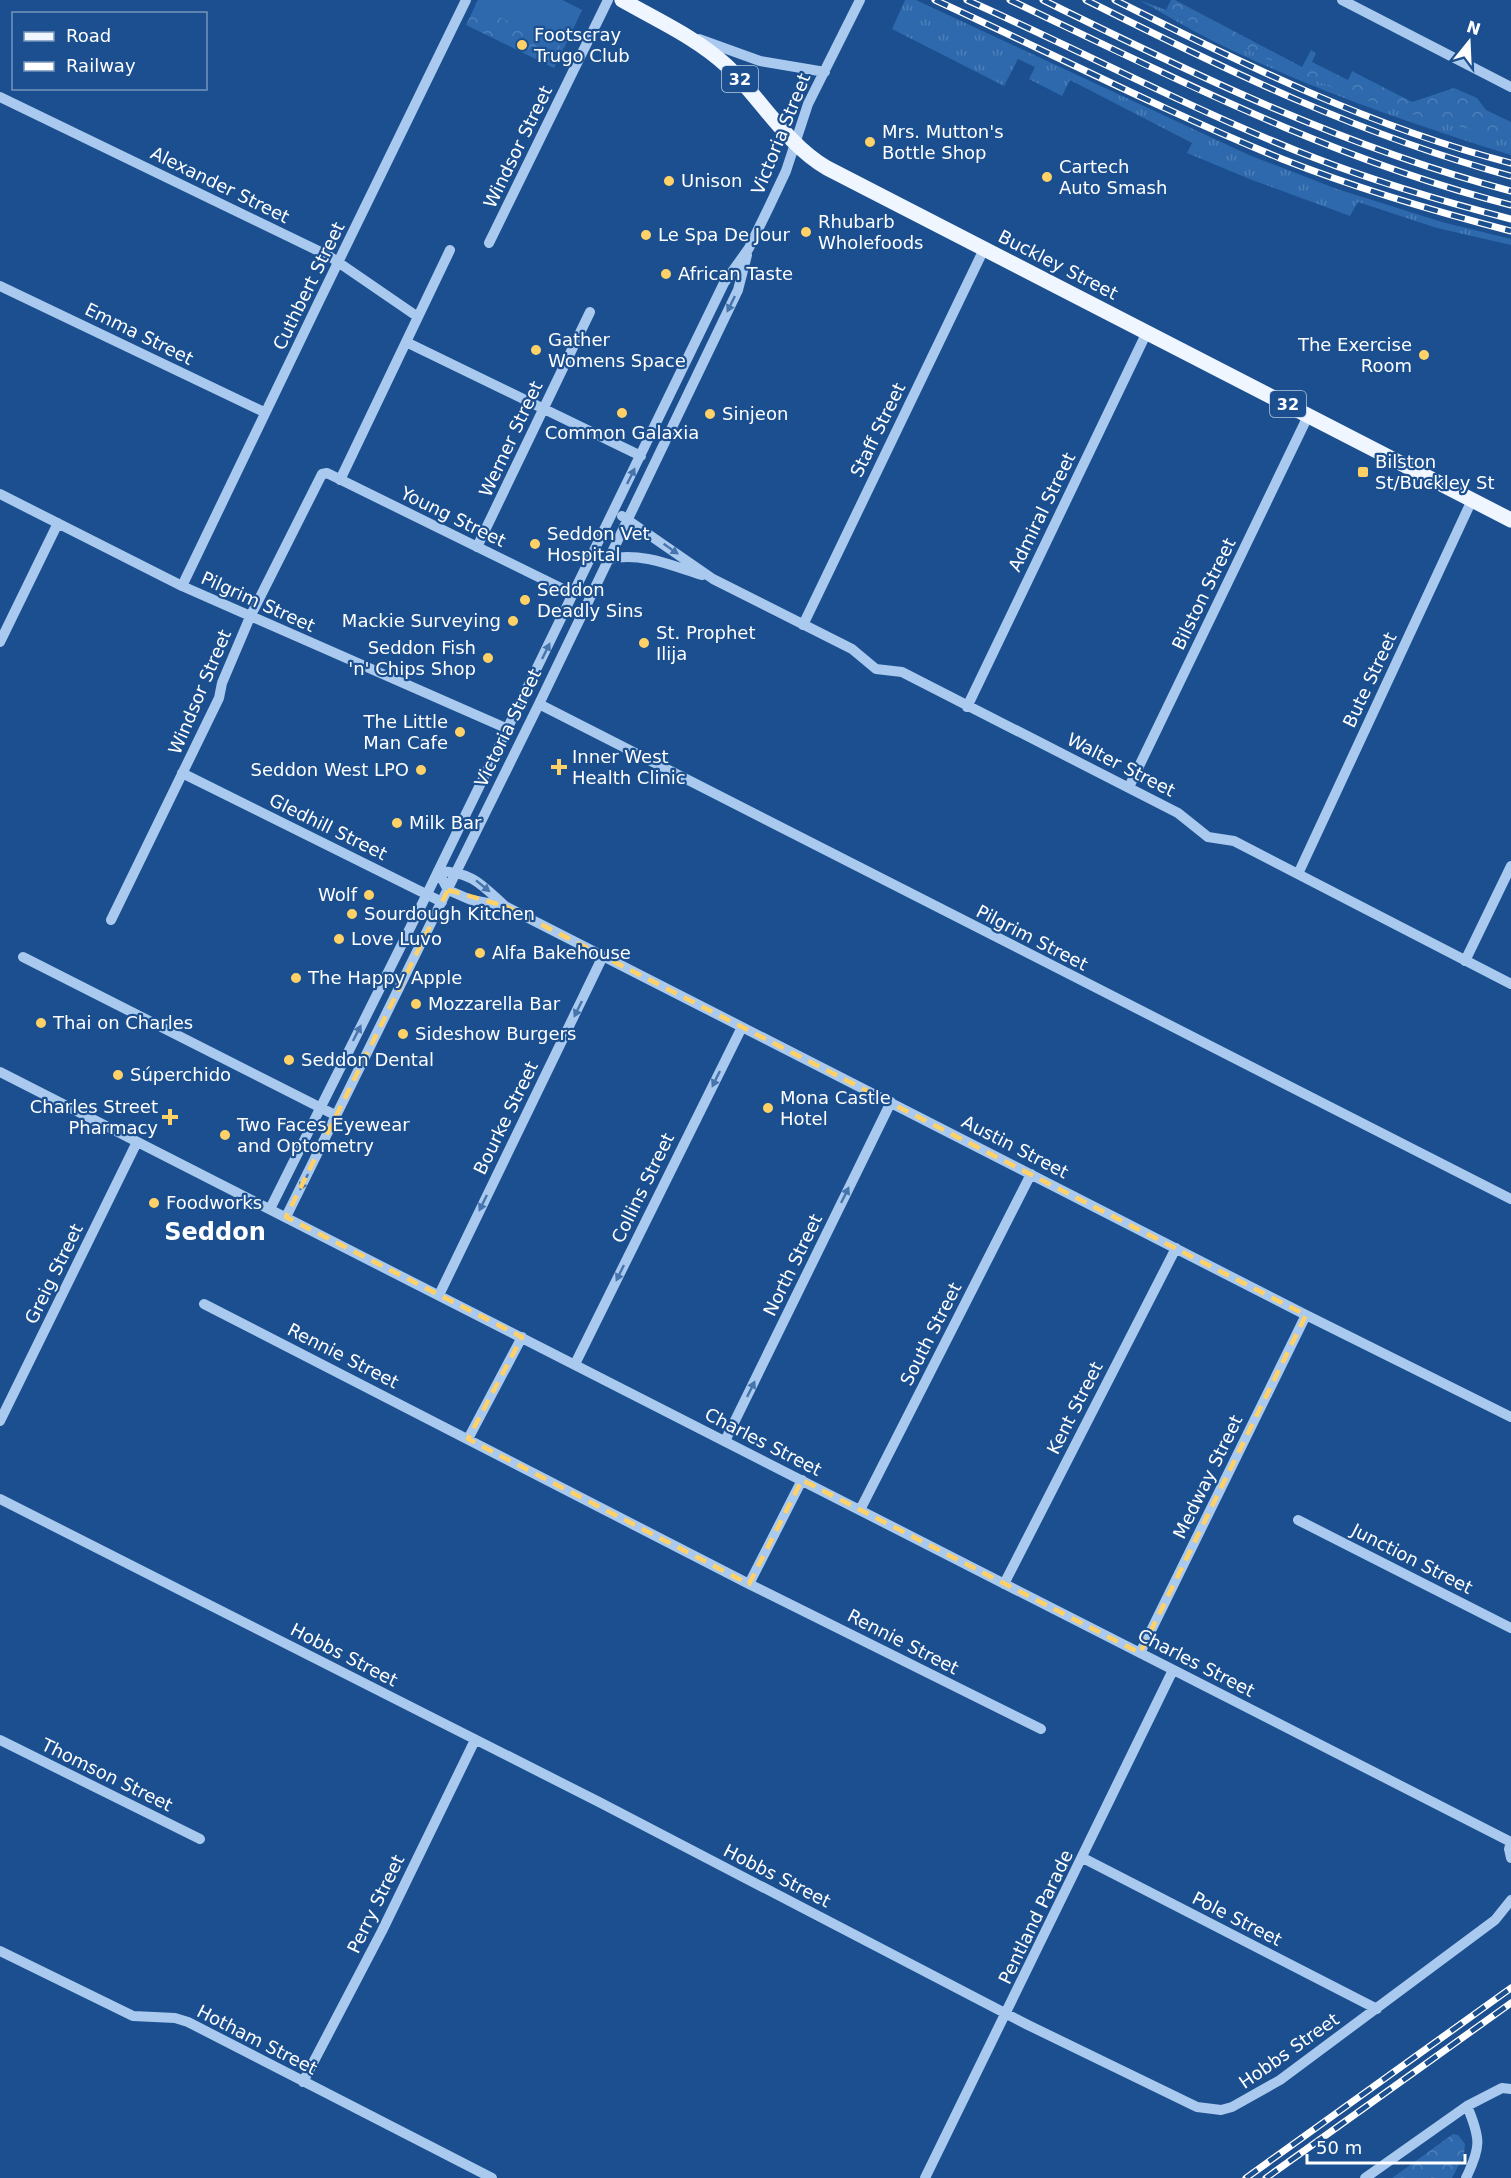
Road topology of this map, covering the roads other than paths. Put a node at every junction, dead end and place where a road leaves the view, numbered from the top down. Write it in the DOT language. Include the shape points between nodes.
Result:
graph roads {
  1 [pos="466,0"];
  2 [pos="608,0"];
  3 [pos="622,0"];
  4 [pos="860,0"];
  5 [pos="1342,0"];
  6 [pos="674,29"];
  7 [pos="825,72"];
  8 [pos="1511,87"];
  9 [pos="0,97"];
  10 [pos="796,142"];
  11 [pos="489,243"];
  12 [pos="749,248"];
  13 [pos="984,249"];
  14 [pos="450,250"];
  15 [pos="339,263"];
  16 [pos="0,286"];
  17 [pos="590,312"];
  18 [pos="418,317"];
  19 [pos="1147,332"];
  20 [pos="406,342"];
  21 [pos="544,410"];
  22 [pos="264,412"];
  23 [pos="1309,414"];
  24 [pos="640,456"];
  25 [pos="318,478"];
  26 [pos="340,480"];
  27 [pos="0,494"];
  28 [pos="1472,500"];
  29 [pos="614,512"];
  30 [pos="627,519"];
  31 [pos="1511,520"];
  32 [pos="58,524"];
  33 [pos="477,547"];
  34 [pos="608,559"];
  35 [pos="713,579"];
  36 [pos="182,586"];
  37 [pos="573,594"];
  38 [pos="250,617"];
  39 [pos="803,625"];
  40 [pos="0,642"];
  41 [pos="539,704"];
  42 [pos="968,707"];
  43 [pos="508,729"];
  44 [pos="182,773"];
  45 [pos="1129,787"];
  46 [pos="1511,866"];
  47 [pos="438,871"];
  48 [pos="457,872"];
  49 [pos="1298,874"];
  50 [pos="448,890"];
  51 [pos="427,894"];
  52 [pos="442,902"];
  53 [pos="505,906"];
  54 [pos="111,920"];
  55 [pos="603,956"];
  56 [pos="23,957"];
  57 [pos="1465,961"];
  58 [pos="1511,984"];
  59 [pos="742,1027"];
  60 [pos="0,1072"];
  61 [pos="891,1102"];
  62 [pos="321,1107"];
  63 [pos="336,1114"];
  64 [pos="137,1142"];
  65 [pos="1031,1174"];
  66 [pos="1511,1199"];
  67 [pos="270,1209"];
  68 [pos="286,1217"];
  69 [pos="1176,1248"];
  70 [pos="439,1295"];
  71 [pos="204,1304"];
  72 [pos="1306,1315"];
  73 [pos="522,1337"];
  74 [pos="575,1364"];
  75 [pos="1511,1417"];
  76 [pos="0,1421"];
  77 [pos="468,1439"];
  78 [pos="725,1442"];
  79 [pos="802,1480"];
  80 [pos="0,1499"];
  81 [pos="860,1510"];
  82 [pos="1298,1520"];
  83 [pos="750,1584"];
  84 [pos="1004,1584"];
  85 [pos="1511,1628"];
  86 [pos="1140,1653"];
  87 [pos="1173,1670"];
  88 [pos="1041,1729"];
  89 [pos="0,1740"];
  90 [pos="475,1740"];
  91 [pos="200,1839"];
  92 [pos="1511,1842"];
  93 [pos="1083,1858"];
  94 [pos="1511,1858"];
  95 [pos="1511,1900"];
  96 [pos="0,1951"];
  97 [pos="1377,2009"];
  98 [pos="1006,2014"];
  99 [pos="303,2082"];
  100 [pos="1507,2089"];
  101 [pos="1467,2106"];
  102 [pos="492,2178"];
  103 [pos="925,2178"];
  104 [pos="1365,2178"];
  105 [pos="1466,2178"];
  1 -- 15 [label="street, Cuthbert Street"];
  2 -- 11 [label="street, Windsor Street"];
  3 -- 6 [label="main road, Buckley Street / 32"];
  4 -- 7 [label="street, Victoria Street"];
  5 -- 8 [label="street"];
  6 -- 7 [label="street" via="760,61"];
  6 -- 10 [label="main road, Buckley Street / 32" via="727,66"];
  7 -- 10 [label="street, Victoria Street" via="808,104"];
  9 -- 15 [label="street, Alexander Street"];
  10 -- 12 [label="street, Victoria Street"];
  10 -- 13 [label="main road, Buckley Street / 32" via="833,172"];
  12 -- 24 [label="street, Victoria Street" via="724,283"];
  12 -- 30 [label="street, Victoria Street, one-way" via="738,290"];
  13 -- 19 [label="main road, Buckley Street / 32"];
  13 -- 39 [label="street, Staff Street"];
  14 -- 18 [label="street"];
  15 -- 18 [label="street, Alexander Street"];
  15 -- 22 [label="street, Cuthbert Street"];
  16 -- 22 [label="street, Emma Street"];
  17 -- 21 [label="street, Werner Street"];
  18 -- 20 [label="street"];
  19 -- 23 [label="main road, Buckley Street / 32"];
  19 -- 42 [label="street, Admiral Street"];
  20 -- 21 [label="street"];
  20 -- 26 [label="street"];
  21 -- 24 [label="street"];
  21 -- 33 [label="street, Werner Street"];
  22 -- 36 [label="street, Cuthbert Street"];
  23 -- 28 [label="main road, Buckley Street / 32"];
  23 -- 45 [label="street, Bilston Street"];
  29 -- 24 [label="street, Victoria Street, one-way"];
  25 -- 26 [label="street, Young Street" via="327,473"];
  25 -- 38 [label="street, Windsor Street"];
  26 -- 33 [label="street, Young Street"];
  27 -- 32 [label="street, Pilgrim Street"];
  28 -- 31 [label="main road, Buckley Street / 32"];
  28 -- 49 [label="street, Bute Street"];
  29 -- 30 [label="street, Walter Street"];
  29 -- 37 [label="street, Victoria Street"];
  30 -- 34 [label="street, Victoria Street"];
  30 -- 35 [label="street, Walter Street, one-way"];
  32 -- 36 [label="street, Pilgrim Street"];
  32 -- 40 [label="street"];
  33 -- 37 [label="street, Young Street"];
  34 -- 35 [label="street, Walter Street" via="642,557"];
  34 -- 41 [label="street, Victoria Street"];
  35 -- 39 [label="street, Walter Street"];
  36 -- 38 [label="street, Pilgrim Street"];
  43 -- 37 [label="street, Victoria Street, one-way"];
  38 -- 43 [label="street, Pilgrim Street"];
  38 -- 44 [label="street, Windsor Street" via="219,698"];
  39 -- 42 [label="street, Walter Street" via="852,649 876,669 902,672"];
  41 -- 48 [label="street, Victoria Street"];
  41 -- 66 [label="street, Pilgrim Street"];
  42 -- 45 [label="street, Walter Street"];
  43 -- 47 [label="street, Victoria Street"];
  44 -- 51 [label="street, Gledhill Street"];
  44 -- 54 [label="street, Windsor Street"];
  45 -- 49 [label="street, Walter Street" via="1178,813 1208,837 1234,841"];
  46 -- 57 [label="street"];
  47 -- 48 [label="street"];
  47 -- 50 [label="street"];
  47 -- 51 [label="street, Victoria Street"];
  48 -- 50 [label="street, Victoria Street"];
  48 -- 53 [label="street, Austin Street, one-way" via="480,883"];
  49 -- 57 [label="street, Walter Street"];
  50 -- 52 [label="street, Victoria Street"];
  50 -- 53 [label="street, Austin Street" via="471,900"];
  51 -- 52 [label="street, Gledhill Street"];
  62 -- 51 [label="street, Victoria Street, one-way"];
  52 -- 63 [label="street, Victoria Street"];
  53 -- 55 [label="street, Austin Street"];
  55 -- 59 [label="street, Austin Street"];
  55 -- 70 [label="street, Bourke Street, one-way"];
  56 -- 62 [label="street"];
  57 -- 58 [label="street, Walter Street"];
  59 -- 61 [label="street, Austin Street"];
  59 -- 74 [label="street, Collins Street, one-way"];
  60 -- 64 [label="street, Charles Street"];
  61 -- 65 [label="street, Austin Street"];
  78 -- 61 [label="street, North Street, one-way"];
  62 -- 63 [label="street"];
  62 -- 67 [label="street, Victoria Street"];
  63 -- 68 [label="street, Victoria Street, one-way"];
  64 -- 67 [label="street, Charles Street"];
  64 -- 76 [label="street, Greig Street"];
  65 -- 69 [label="street, Austin Street"];
  65 -- 81 [label="street, South Street"];
  67 -- 68 [label="street, Charles Street"];
  68 -- 70 [label="street, Charles Street"];
  69 -- 72 [label="street, Austin Street"];
  69 -- 84 [label="street, Kent Street"];
  70 -- 73 [label="street, Charles Street"];
  71 -- 77 [label="street, Rennie Street"];
  72 -- 75 [label="street, Austin Street"];
  72 -- 86 [label="street, Medway Street"];
  73 -- 74 [label="street, Charles Street"];
  73 -- 77 [label="street"];
  74 -- 78 [label="street, Charles Street"];
  77 -- 83 [label="street, Rennie Street"];
  78 -- 79 [label="street, Charles Street"];
  79 -- 81 [label="street, Charles Street"];
  79 -- 83 [label="street"];
  80 -- 90 [label="street, Hobbs Street"];
  81 -- 84 [label="street, Charles Street"];
  82 -- 85 [label="street, Junction Street"];
  83 -- 88 [label="street, Rennie Street"];
  84 -- 86 [label="street, Charles Street"];
  86 -- 87 [label="street, Charles Street"];
  87 -- 92 [label="street, Charles Street"];
  87 -- 93 [label="street, Pentland Parade"];
  89 -- 91 [label="street, Thomson Street"];
  90 -- 98 [label="street, Hobbs Street"];
  90 -- 99 [label="street, Perry Street"];
  92 -- 94 [label="street"];
  93 -- 97 [label="street, Pole Street"];
  93 -- 98 [label="street, Pentland Parade"];
  95 -- 97 [label="street, Hobbs Street" via="1496,1920"];
  96 -- 99 [label="street, Hotham Street" via="133,2016 188,2022"];
  97 -- 98 [label="street, Hobbs Street" via="1280,2080 1242,2103 1221,2110 1187,2103"];
  98 -- 103 [label="street, Pentland Parade"];
  99 -- 102 [label="street, Hotham Street"];
  100 -- 101 [label="street"];
  101 -- 104 [label="street"];
  101 -- 105 [label="street" via="1479,2145"];
}
